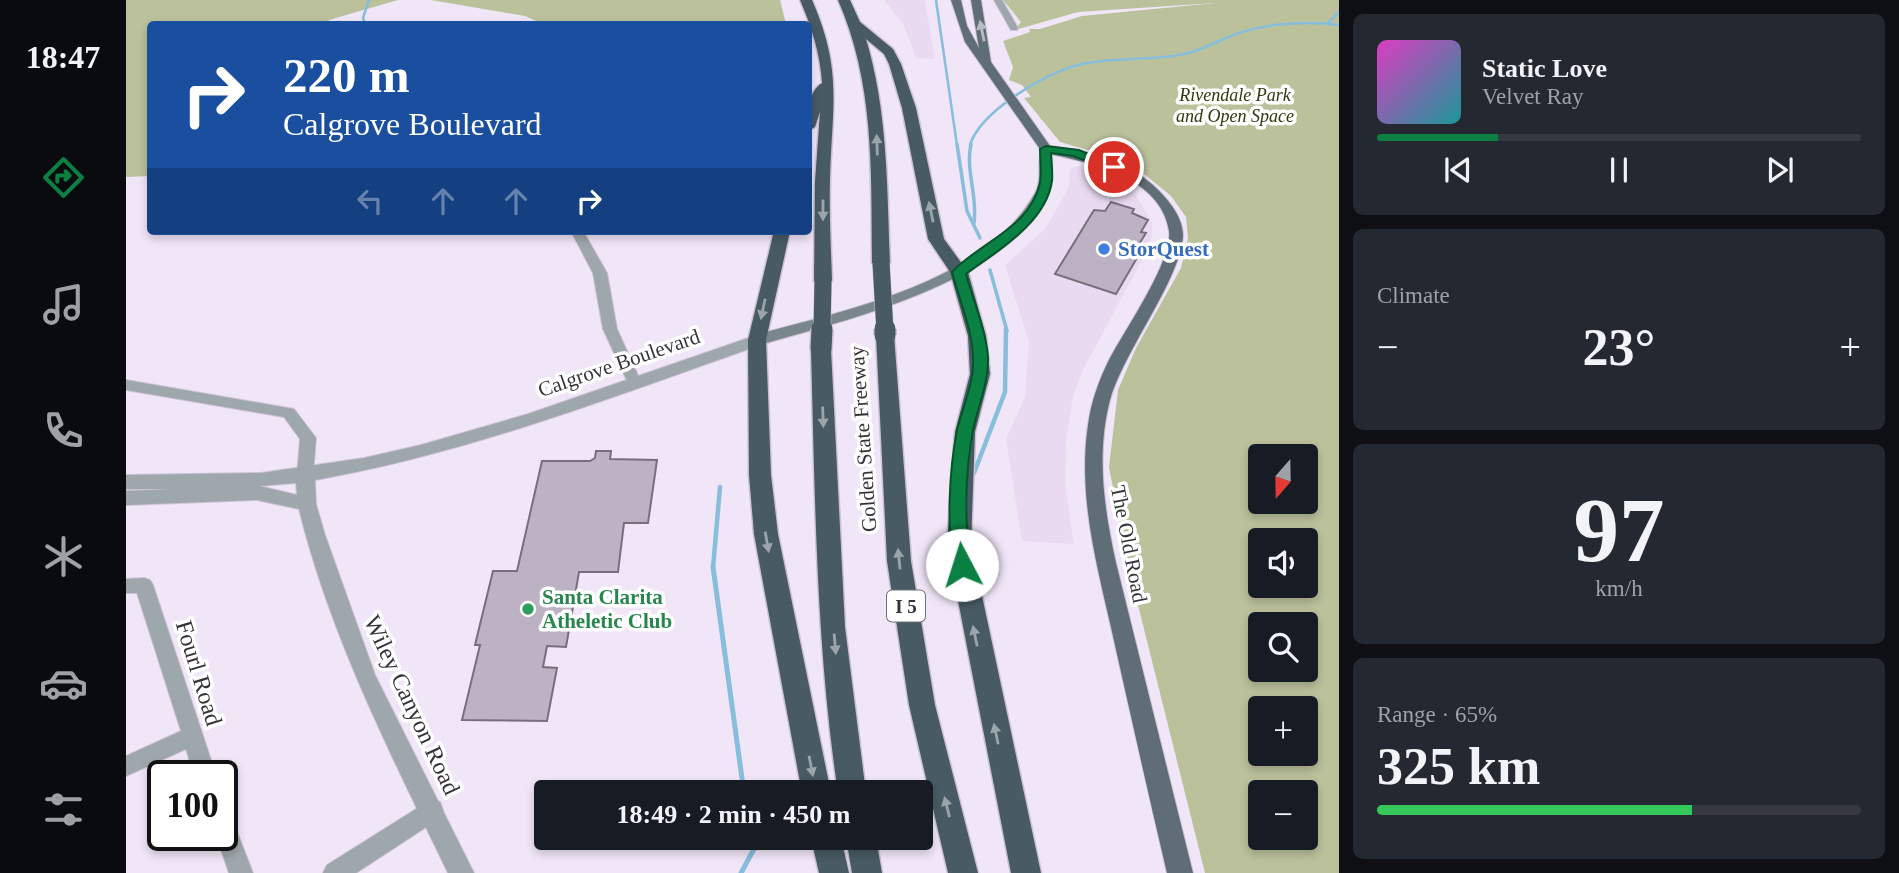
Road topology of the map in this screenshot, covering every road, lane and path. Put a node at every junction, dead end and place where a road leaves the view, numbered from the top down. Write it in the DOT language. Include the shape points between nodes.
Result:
graph roads {
  1 [pos="806,0"];
  2 [pos="844,0"];
  3 [pos="956,0"];
  4 [pos="976,0"];
  5 [pos="998,0"];
  6 [pos="857,25"];
  7 [pos="1014,28"];
  8 [pos="986,62"];
  9 [pos="829,69"];
  10 [pos="812,116"];
  11 [pos="1046,149"];
  12 [pos="579,235"];
  13 [pos="781,235"];
  14 [pos="959,272"];
  15 [pos="757,340"];
  16 [pos="634,382"];
  17 [pos="126,385"];
  18 [pos="305,475"];
  19 [pos="126,482"];
  20 [pos="126,498"];
  21 [pos="307,504"];
  22 [pos="135,585"];
  23 [pos="191,737"];
  24 [pos="199,760"];
  25 [pos="126,766"];
  26 [pos="814,780"];
  27 [pos="850,780"];
  28 [pos="432,810"];
  29 [pos="829,850"];
  30 [pos="863,850"];
  31 [pos="233,851"];
  32 [pos="241,873"];
  33 [pos="335,873"];
  34 [pos="461,873"];
  35 [pos="834,873"];
  36 [pos="867,873"];
  37 [pos="963,873"];
  38 [pos="1026,873"];
  39 [pos="1180,873"];
  1 -- 9 [label="highway, Golden State Freeway" via="818,24"];
  2 -- 6 [label="highway, Golden State Freeway / I 5"];
  3 -- 8 [label="main road" via="964,30 976,54"];
  8 -- 4 [label="main road, one-way"];
  5 -- 7 [label="street"];
  14 -- 6 [label="highway, one-way" via="936,239 909,108 895,64 889,52"];
  37 -- 6 [label="highway, Golden State Freeway / I 5, one-way, bridge" via="922,705 899,561 884,335 877,120"];
  8 -- 11 [label="main road"];
  9 -- 10 [label="highway"];
  9 -- 27 [label="highway, Golden State Freeway, one-way, bridge" via="821,349 830,586"];
  11 -- 14 [label="main road, Calgrove Boulevard" via="1046,183 1033,210 1007,238"];
  11 -- 39 [label="main road, The Old Road" via="1084,155 1128,174 1157,196 1176,231 1170,257 1104,392 1093,483 1105,558"];
  12 -- 16 [label="street" via="600,273 610,329"];
  13 -- 15 [label="highway, one-way"];
  14 -- 15 [label="main road, Calgrove Boulevard"];
  38 -- 14 [label="highway, one-way" via="959,544 965,432 981,355"];
  15 -- 16 [label="street, Calgrove Boulevard"];
  15 -- 26 [label="highway, one-way" via="765,534"];
  16 -- 18 [label="street, Calgrove Boulevard" via="458,440"];
  17 -- 18 [label="street" via="289,413 308,438"];
  18 -- 19 [label="street, Calgrove Boulevard"];
  18 -- 21 [label="street, Wiley Canyon Road"];
  20 -- 21 [label="street" via="257,493"];
  21 -- 28 [label="street, Wiley Canyon Road" via="365,677"];
  22 -- 23 [label="street, Fourl Road"];
  23 -- 24 [label="street, Fourl Road"];
  23 -- 25 [label="street"];
  28 -- 33 [label="street"];
  28 -- 34 [label="street, Wiley Canyon Road"];
  29 -- 35 [label="highway"];
  30 -- 36 [label="highway"];
  31 -- 32 [label="street"];
}
